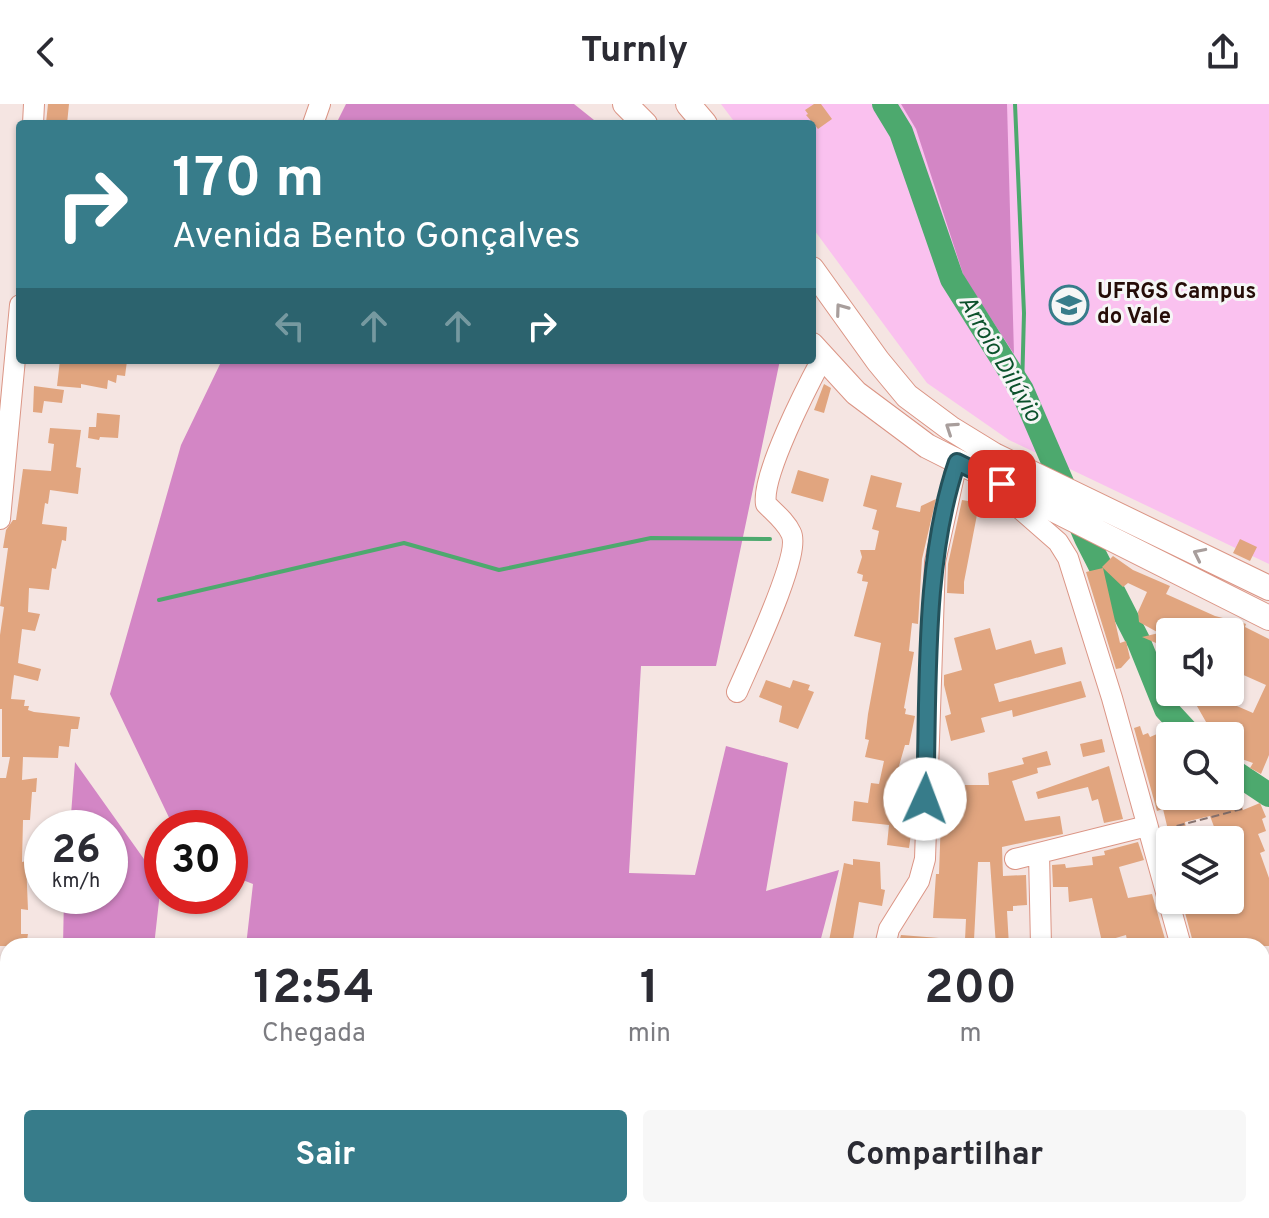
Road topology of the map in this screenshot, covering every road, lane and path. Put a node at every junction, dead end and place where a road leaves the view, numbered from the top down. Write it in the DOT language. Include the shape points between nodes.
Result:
graph roads {
  1 [pos="625,104"];
  2 [pos="688,104"];
  3 [pos="641,120"];
  4 [pos="702,120"];
  5 [pos="816,275"];
  6 [pos="16,348"];
  7 [pos="817,352"];
  8 [pos="812,364"];
  9 [pos="957,462"];
  10 [pos="1010,475"];
  11 [pos="0,519"];
  12 [pos="1269,588"];
  13 [pos="1269,618"];
  14 [pos="737,692"];
  15 [pos="1237,810"];
  16 [pos="1148,829"];
  17 [pos="1039,853"];
  18 [pos="1015,859"];
  19 [pos="887,938"];
  20 [pos="1041,938"];
  21 [pos="1179,938"];
  1 -- 3 [label="main road"];
  2 -- 4 [label="main road"];
  10 -- 5 [label="main road, one-way" via="907,396"];
  6 -- 11 [label="street"];
  7 -- 9 [label="main road" via="885,417"];
  8 -- 14 [label="street" via="766,488 766,504 793,534 794,548"];
  9 -- 10 [label="main road"];
  9 -- 19 [label="street" via="935,562 925,859 919,881"];
  12 -- 10 [label="main road, one-way" via="1090,502"];
  10 -- 13 [label="main road" via="1055,509"];
  10 -- 16 [label="street" via="1018,507 1058,542 1068,558"];
  15 -- 16 [label="path"];
  16 -- 17 [label="street"];
  16 -- 21 [label="street"];
  17 -- 18 [label="street"];
  17 -- 20 [label="street"];
}
